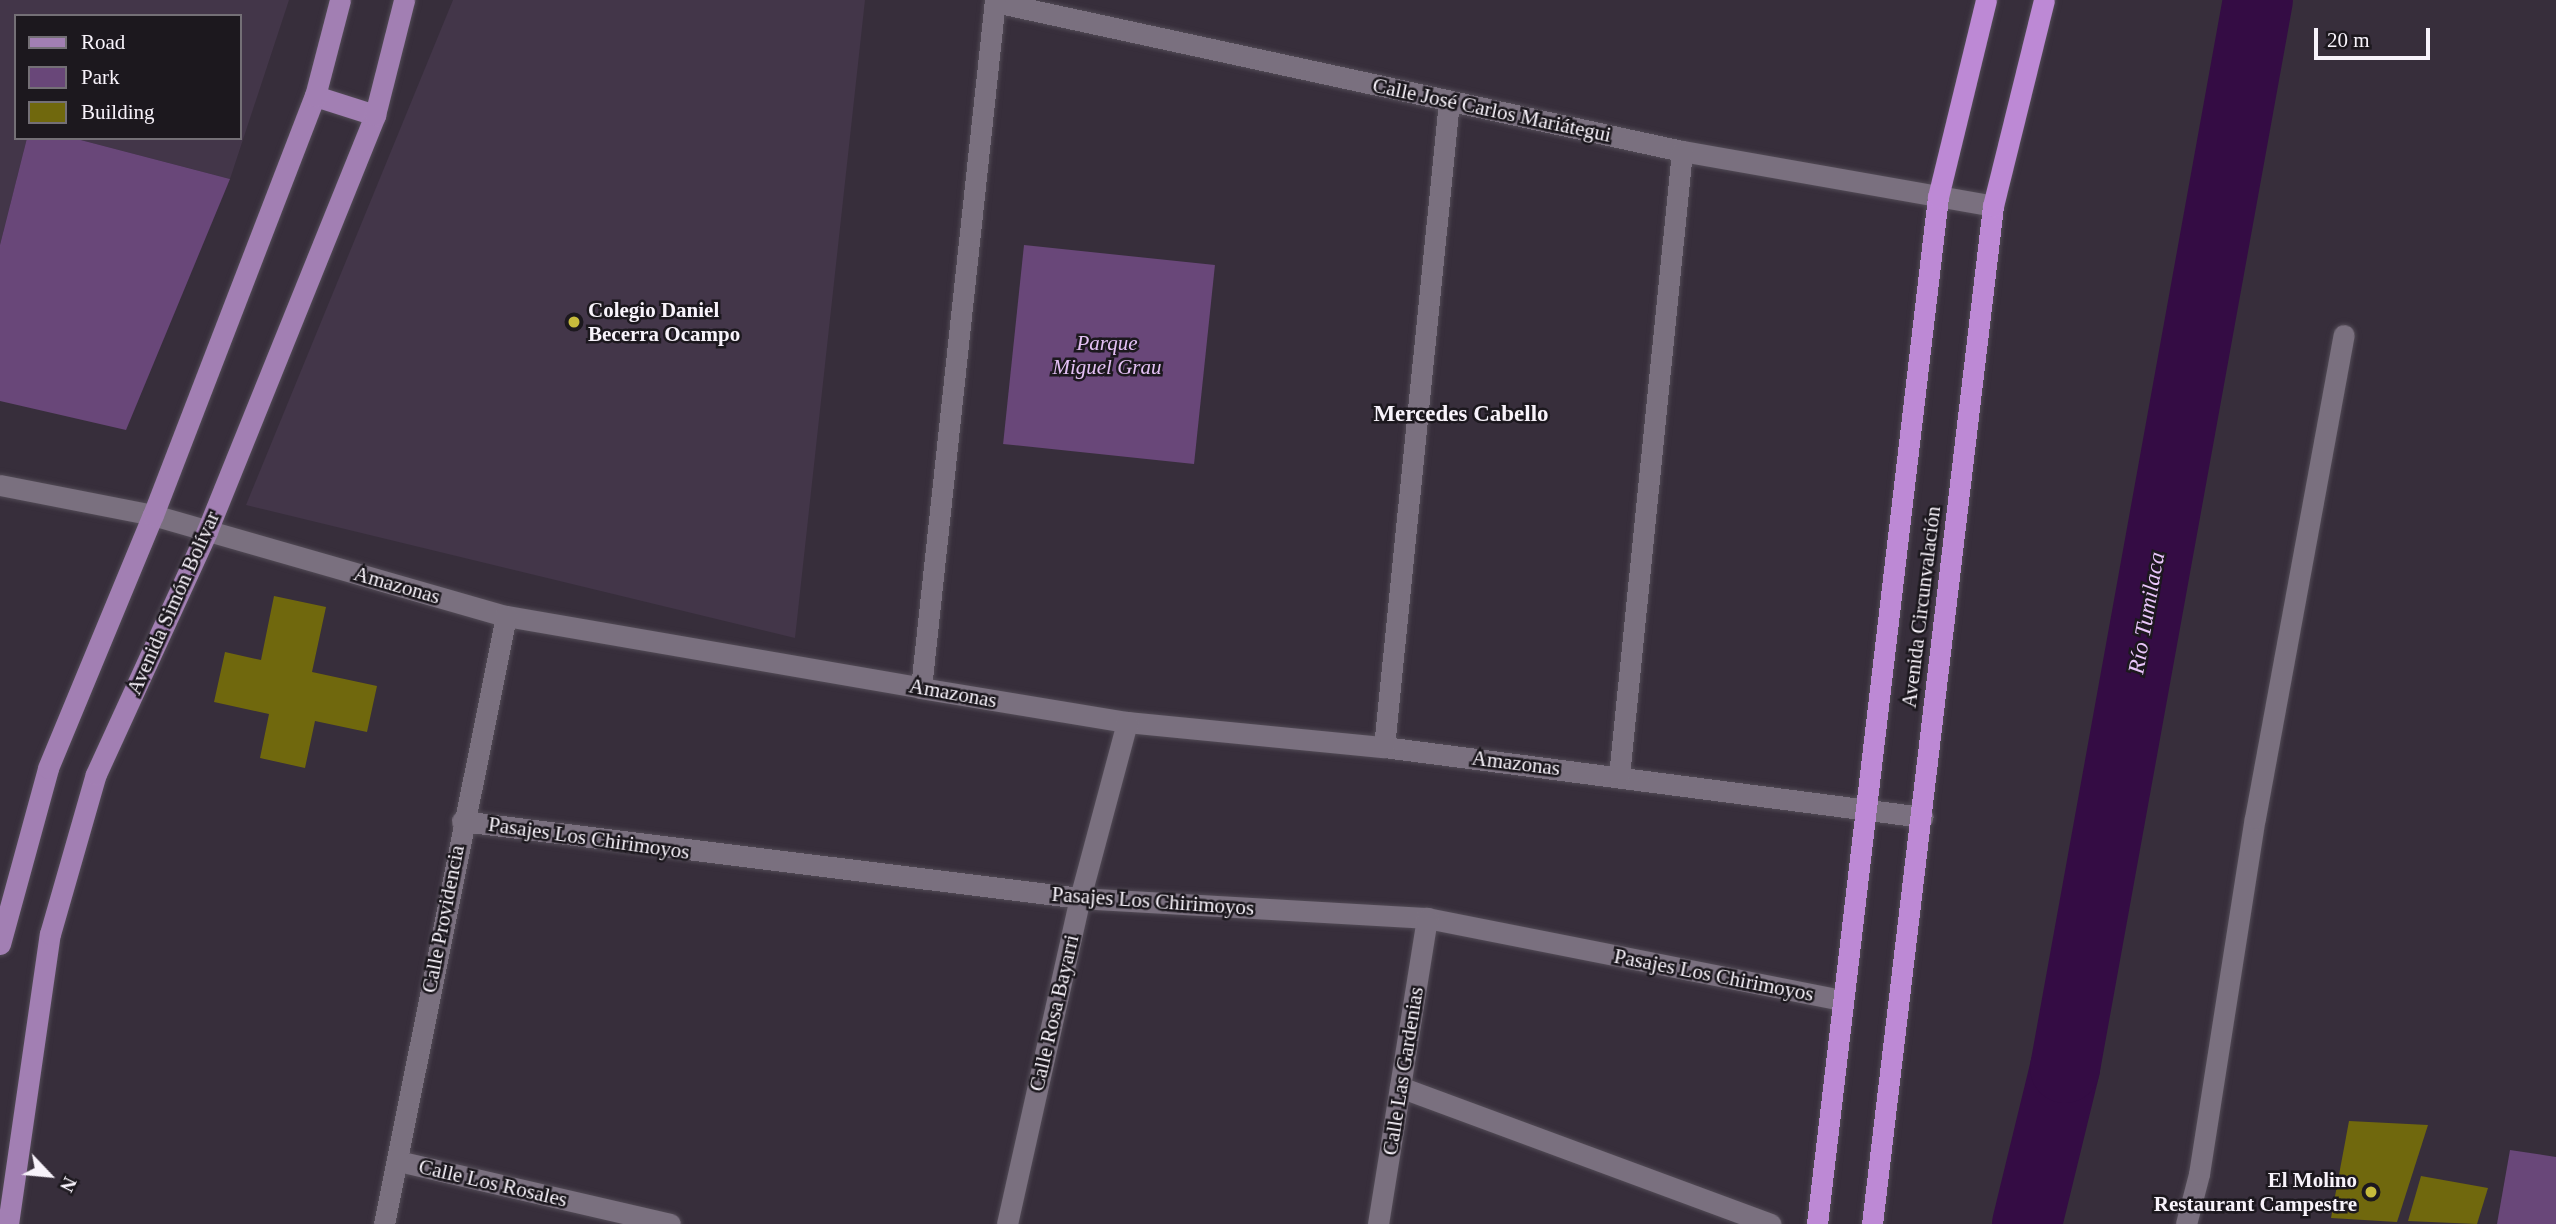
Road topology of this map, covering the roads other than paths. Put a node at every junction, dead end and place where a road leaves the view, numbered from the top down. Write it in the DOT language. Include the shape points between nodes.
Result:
graph roads {
  1 [pos="340,0"];
  2 [pos="404,0"];
  3 [pos="1986,0"];
  4 [pos="2044,0"];
  5 [pos="995,1"];
  6 [pos="315,96"];
  7 [pos="1449,101"];
  8 [pos="375,115"];
  9 [pos="1682,151"];
  10 [pos="1938,197"];
  11 [pos="1993,206"];
  12 [pos="2344,335"];
  13 [pos="0,485"];
  14 [pos="153,515"];
  15 [pos="207,531"];
  16 [pos="506,615"];
  17 [pos="921,688"];
  18 [pos="1127,722"];
  19 [pos="1384,747"];
  20 [pos="1619,776"];
  21 [pos="1868,807"];
  22 [pos="1922,817"];
  23 [pos="461,821"];
  24 [pos="1080,898"];
  25 [pos="1427,918"];
  26 [pos="0,944"];
  27 [pos="1840,1000"];
  28 [pos="1400,1087"];
  29 [pos="398,1161"];
  30 [pos="8,1224"];
  31 [pos="384,1224"];
  32 [pos="670,1224"];
  33 [pos="1006,1224"];
  34 [pos="1378,1224"];
  35 [pos="1771,1224"];
  36 [pos="1817,1224"];
  37 [pos="1872,1224"];
  38 [pos="2186,1224"];
  1 -- 6 [label="main road"];
  2 -- 8 [label="main road, Avenida Simón Bolívar"];
  3 -- 10 [label="highway, Avenida Circunvalación"];
  4 -- 11 [label="highway, Avenida Circunvalación"];
  5 -- 7 [label="street, Calle José Carlos Mariátegui"];
  5 -- 17 [label="street"];
  6 -- 8 [label="main road"];
  6 -- 14 [label="main road"];
  7 -- 9 [label="street, Calle José Carlos Mariátegui"];
  7 -- 19 [label="street"];
  8 -- 15 [label="main road, Avenida Simón Bolívar"];
  9 -- 10 [label="street, Calle José Carlos Mariátegui"];
  9 -- 20 [label="street"];
  10 -- 11 [label="street, Calle José Carlos Mariátegui"];
  10 -- 21 [label="highway, Avenida Circunvalación"];
  11 -- 22 [label="highway, Avenida Circunvalación"];
  12 -- 38 [label="street" via="2255,818 2199,1174"];
  13 -- 14 [label="street, Amazonas"];
  14 -- 15 [label="street, Amazonas"];
  14 -- 26 [label="main road" via="48,768"];
  15 -- 16 [label="street, Amazonas"];
  15 -- 30 [label="main road, Avenida Simón Bolívar" via="96,774 50,934"];
  16 -- 17 [label="street, Amazonas"];
  16 -- 23 [label="street, Calle Providencia"];
  17 -- 18 [label="street, Amazonas"];
  18 -- 19 [label="street, Amazonas"];
  18 -- 24 [label="street, Calle Rosa Bayarri"];
  19 -- 20 [label="street, Amazonas"];
  20 -- 21 [label="street, Amazonas"];
  21 -- 22 [label="street, Amazonas"];
  21 -- 27 [label="highway, Avenida Circunvalación"];
  22 -- 37 [label="highway, Avenida Circunvalación"];
  23 -- 24 [label="street, Pasajes Los Chirimoyos"];
  23 -- 29 [label="street, Calle Providencia"];
  24 -- 25 [label="street, Pasajes Los Chirimoyos"];
  24 -- 33 [label="street, Calle Rosa Bayarri"];
  25 -- 27 [label="street, Pasajes Los Chirimoyos"];
  25 -- 28 [label="street, Calle Las Gardenias"];
  27 -- 36 [label="highway, Avenida Circunvalación"];
  28 -- 34 [label="street, Calle Las Gardenias"];
  28 -- 35 [label="street"];
  29 -- 31 [label="street, Calle Providencia"];
  29 -- 32 [label="street, Calle Los Rosales"];
}
